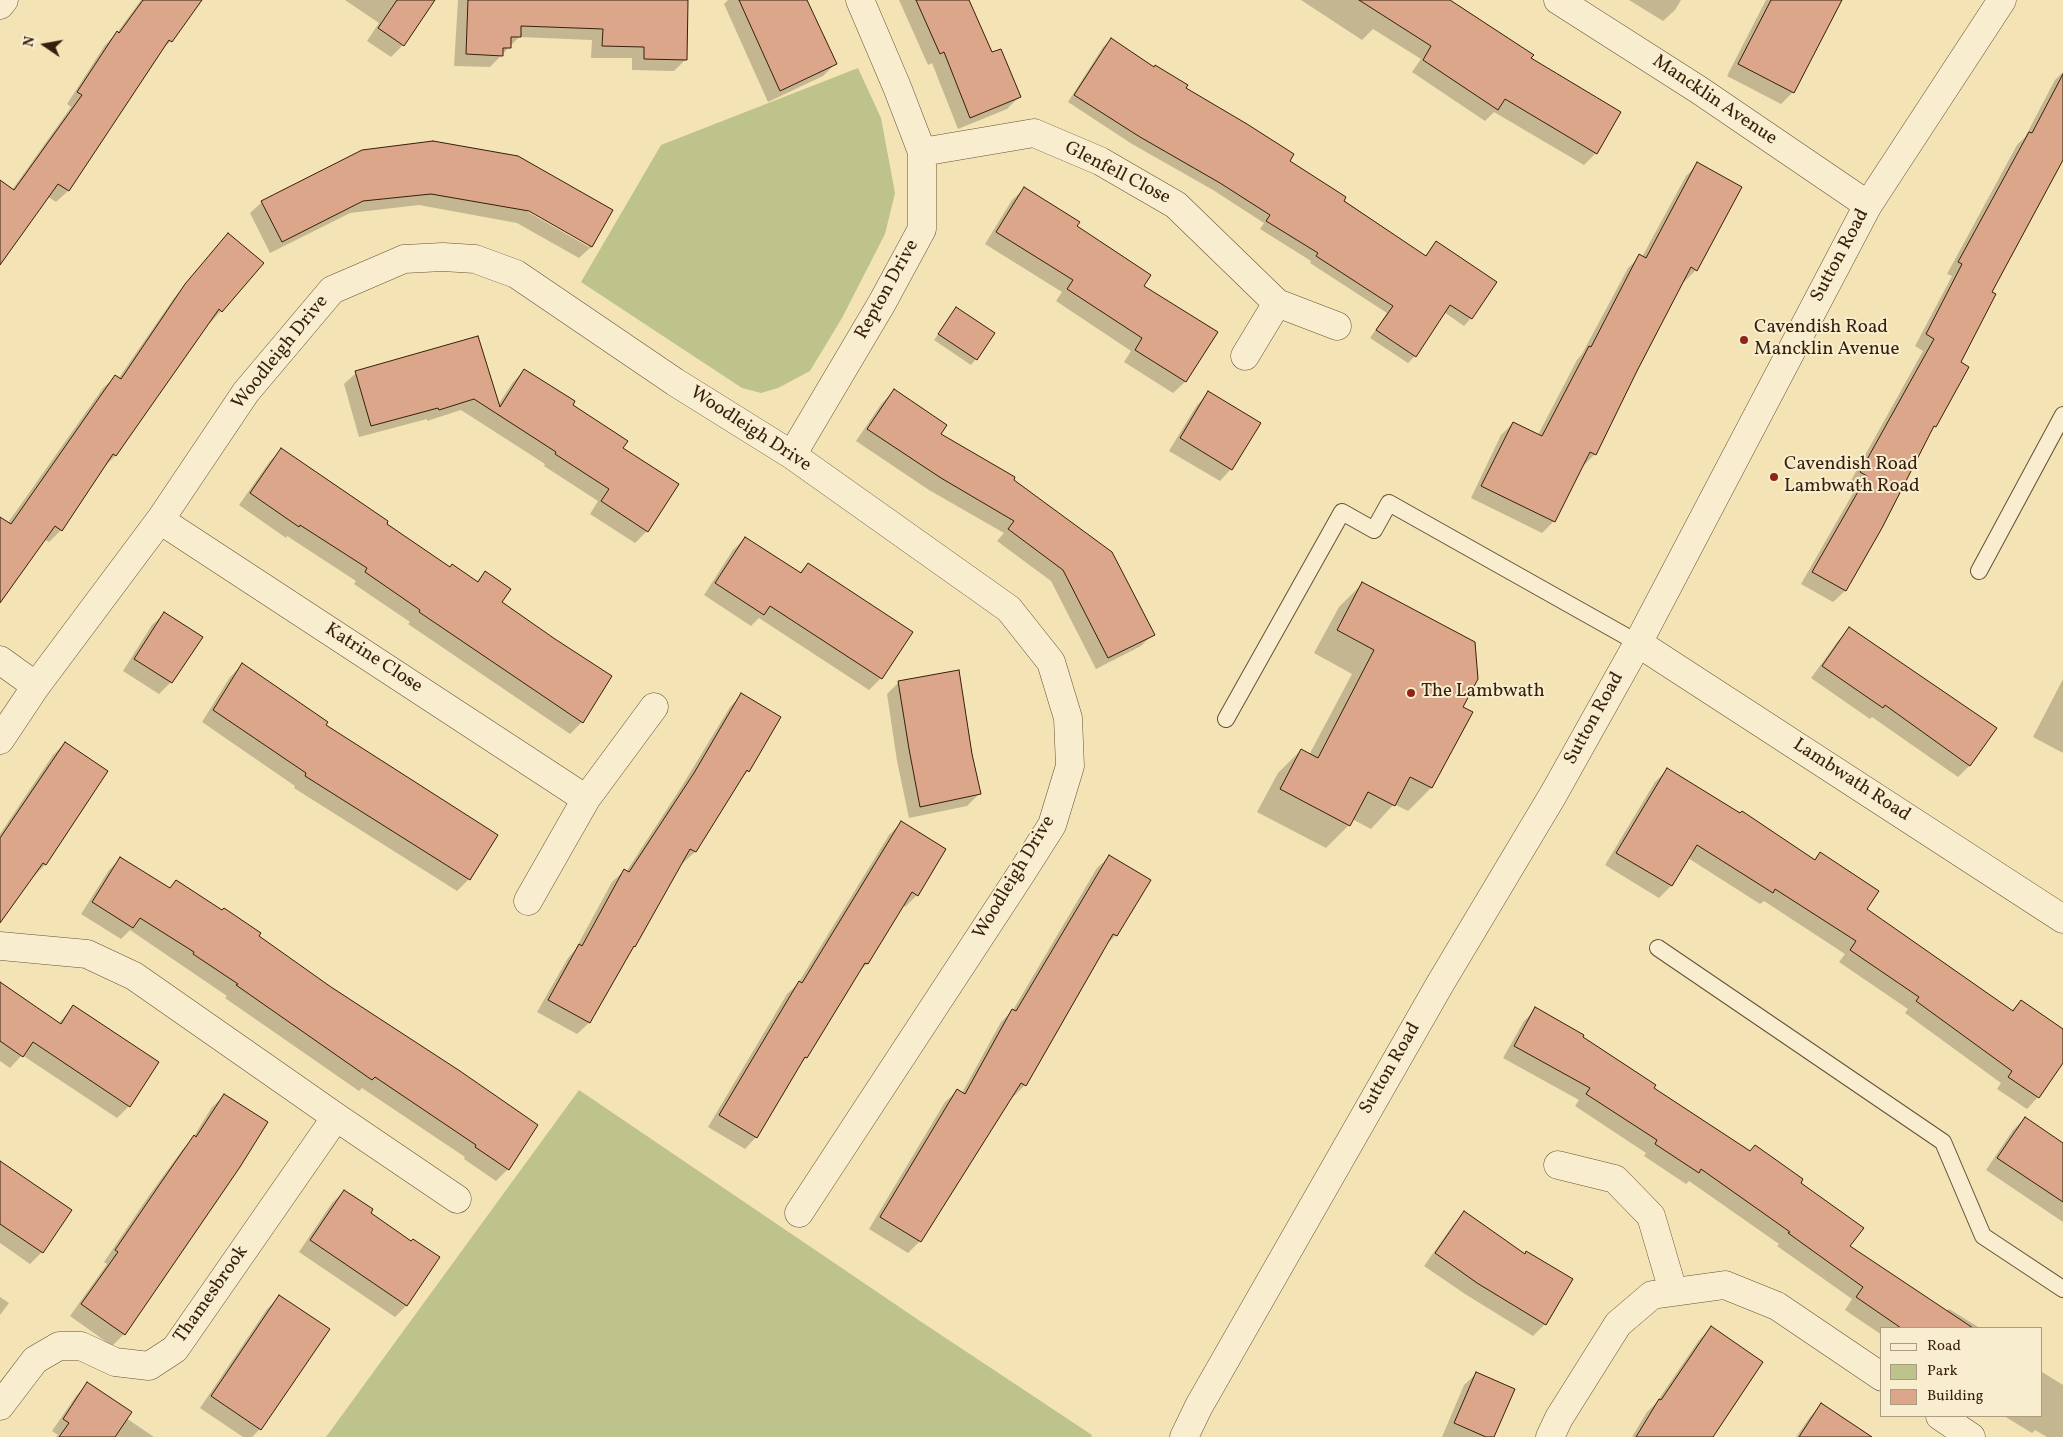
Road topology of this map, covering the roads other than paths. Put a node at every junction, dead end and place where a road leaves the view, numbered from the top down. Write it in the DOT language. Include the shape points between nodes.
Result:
graph roads {
  1 [pos="4,0"];
  2 [pos="860,0"];
  3 [pos="1558,0"];
  4 [pos="2002,0"];
  5 [pos="0,5"];
  6 [pos="922,152"];
  7 [pos="1868,205"];
  8 [pos="1277,303"];
  9 [pos="1337,326"];
  10 [pos="1245,356"];
  11 [pos="2063,415"];
  12 [pos="792,455"];
  13 [pos="160,520"];
  14 [pos="1979,571"];
  15 [pos="1638,643"];
  16 [pos="0,660"];
  17 [pos="36,686"];
  18 [pos="654,707"];
  19 [pos="1226,719"];
  20 [pos="0,740"];
  21 [pos="586,799"];
  22 [pos="528,901"];
  23 [pos="2061,912"];
  24 [pos="0,946"];
  25 [pos="1658,948"];
  26 [pos="336,1118"];
  27 [pos="1558,1165"];
  28 [pos="457,1199"];
  29 [pos="799,1212"];
  30 [pos="2063,1289"];
  31 [pos="1673,1291"];
  32 [pos="1880,1376"];
  33 [pos="0,1406"];
  34 [pos="1941,1417"];
  35 [pos="1184,1437"];
  36 [pos="1550,1437"];
  37 [pos="1971,1437"];
  1 -- 5 [label="street"];
  2 -- 6 [label="street, Repton Drive"];
  3 -- 7 [label="street, Mancklin Avenue" via="1699,90"];
  4 -- 7 [label="street, Sutton Road"];
  6 -- 8 [label="street, Glenfell Close" via="1034,134 1084,154 1176,205"];
  6 -- 12 [label="street, Repton Drive" via="922,229"];
  7 -- 15 [label="street, Sutton Road"];
  8 -- 9 [label="street, Glenfell Close"];
  8 -- 10 [label="street"];
  11 -- 14 [label="lane"];
  12 -- 13 [label="street, Woodleigh Drive" via="675,382 516,274 475,259 404,259 332,290 246,392"];
  12 -- 29 [label="street, Woodleigh Drive" via="1009,608 1051,662 1068,718 1070,766 1052,825"];
  13 -- 17 [label="street, Woodleigh Drive"];
  13 -- 21 [label="street, Katrine Close"];
  15 -- 19 [label="lane" via="1389,503 1374,530 1342,512"];
  15 -- 23 [label="street, Lambwath Road"];
  15 -- 35 [label="street, Sutton Road" via="1553,795 1440,984"];
  16 -- 17 [label="street"];
  17 -- 20 [label="street"];
  18 -- 21 [label="street"];
  21 -- 22 [label="street"];
  24 -- 26 [label="street" via="87,954 134,976"];
  25 -- 30 [label="lane" via="1943,1142 1983,1236"];
  26 -- 28 [label="street"];
  26 -- 33 [label="street, Thamesbrook" via="175,1349 148,1366 115,1362 80,1346 59,1346 35,1360"];
  27 -- 31 [label="street" via="1614,1179 1651,1216"];
  31 -- 32 [label="street" via="1725,1285 1777,1306"];
  31 -- 36 [label="street" via="1652,1295 1618,1324"];
  34 -- 37 [label="street"];
}
